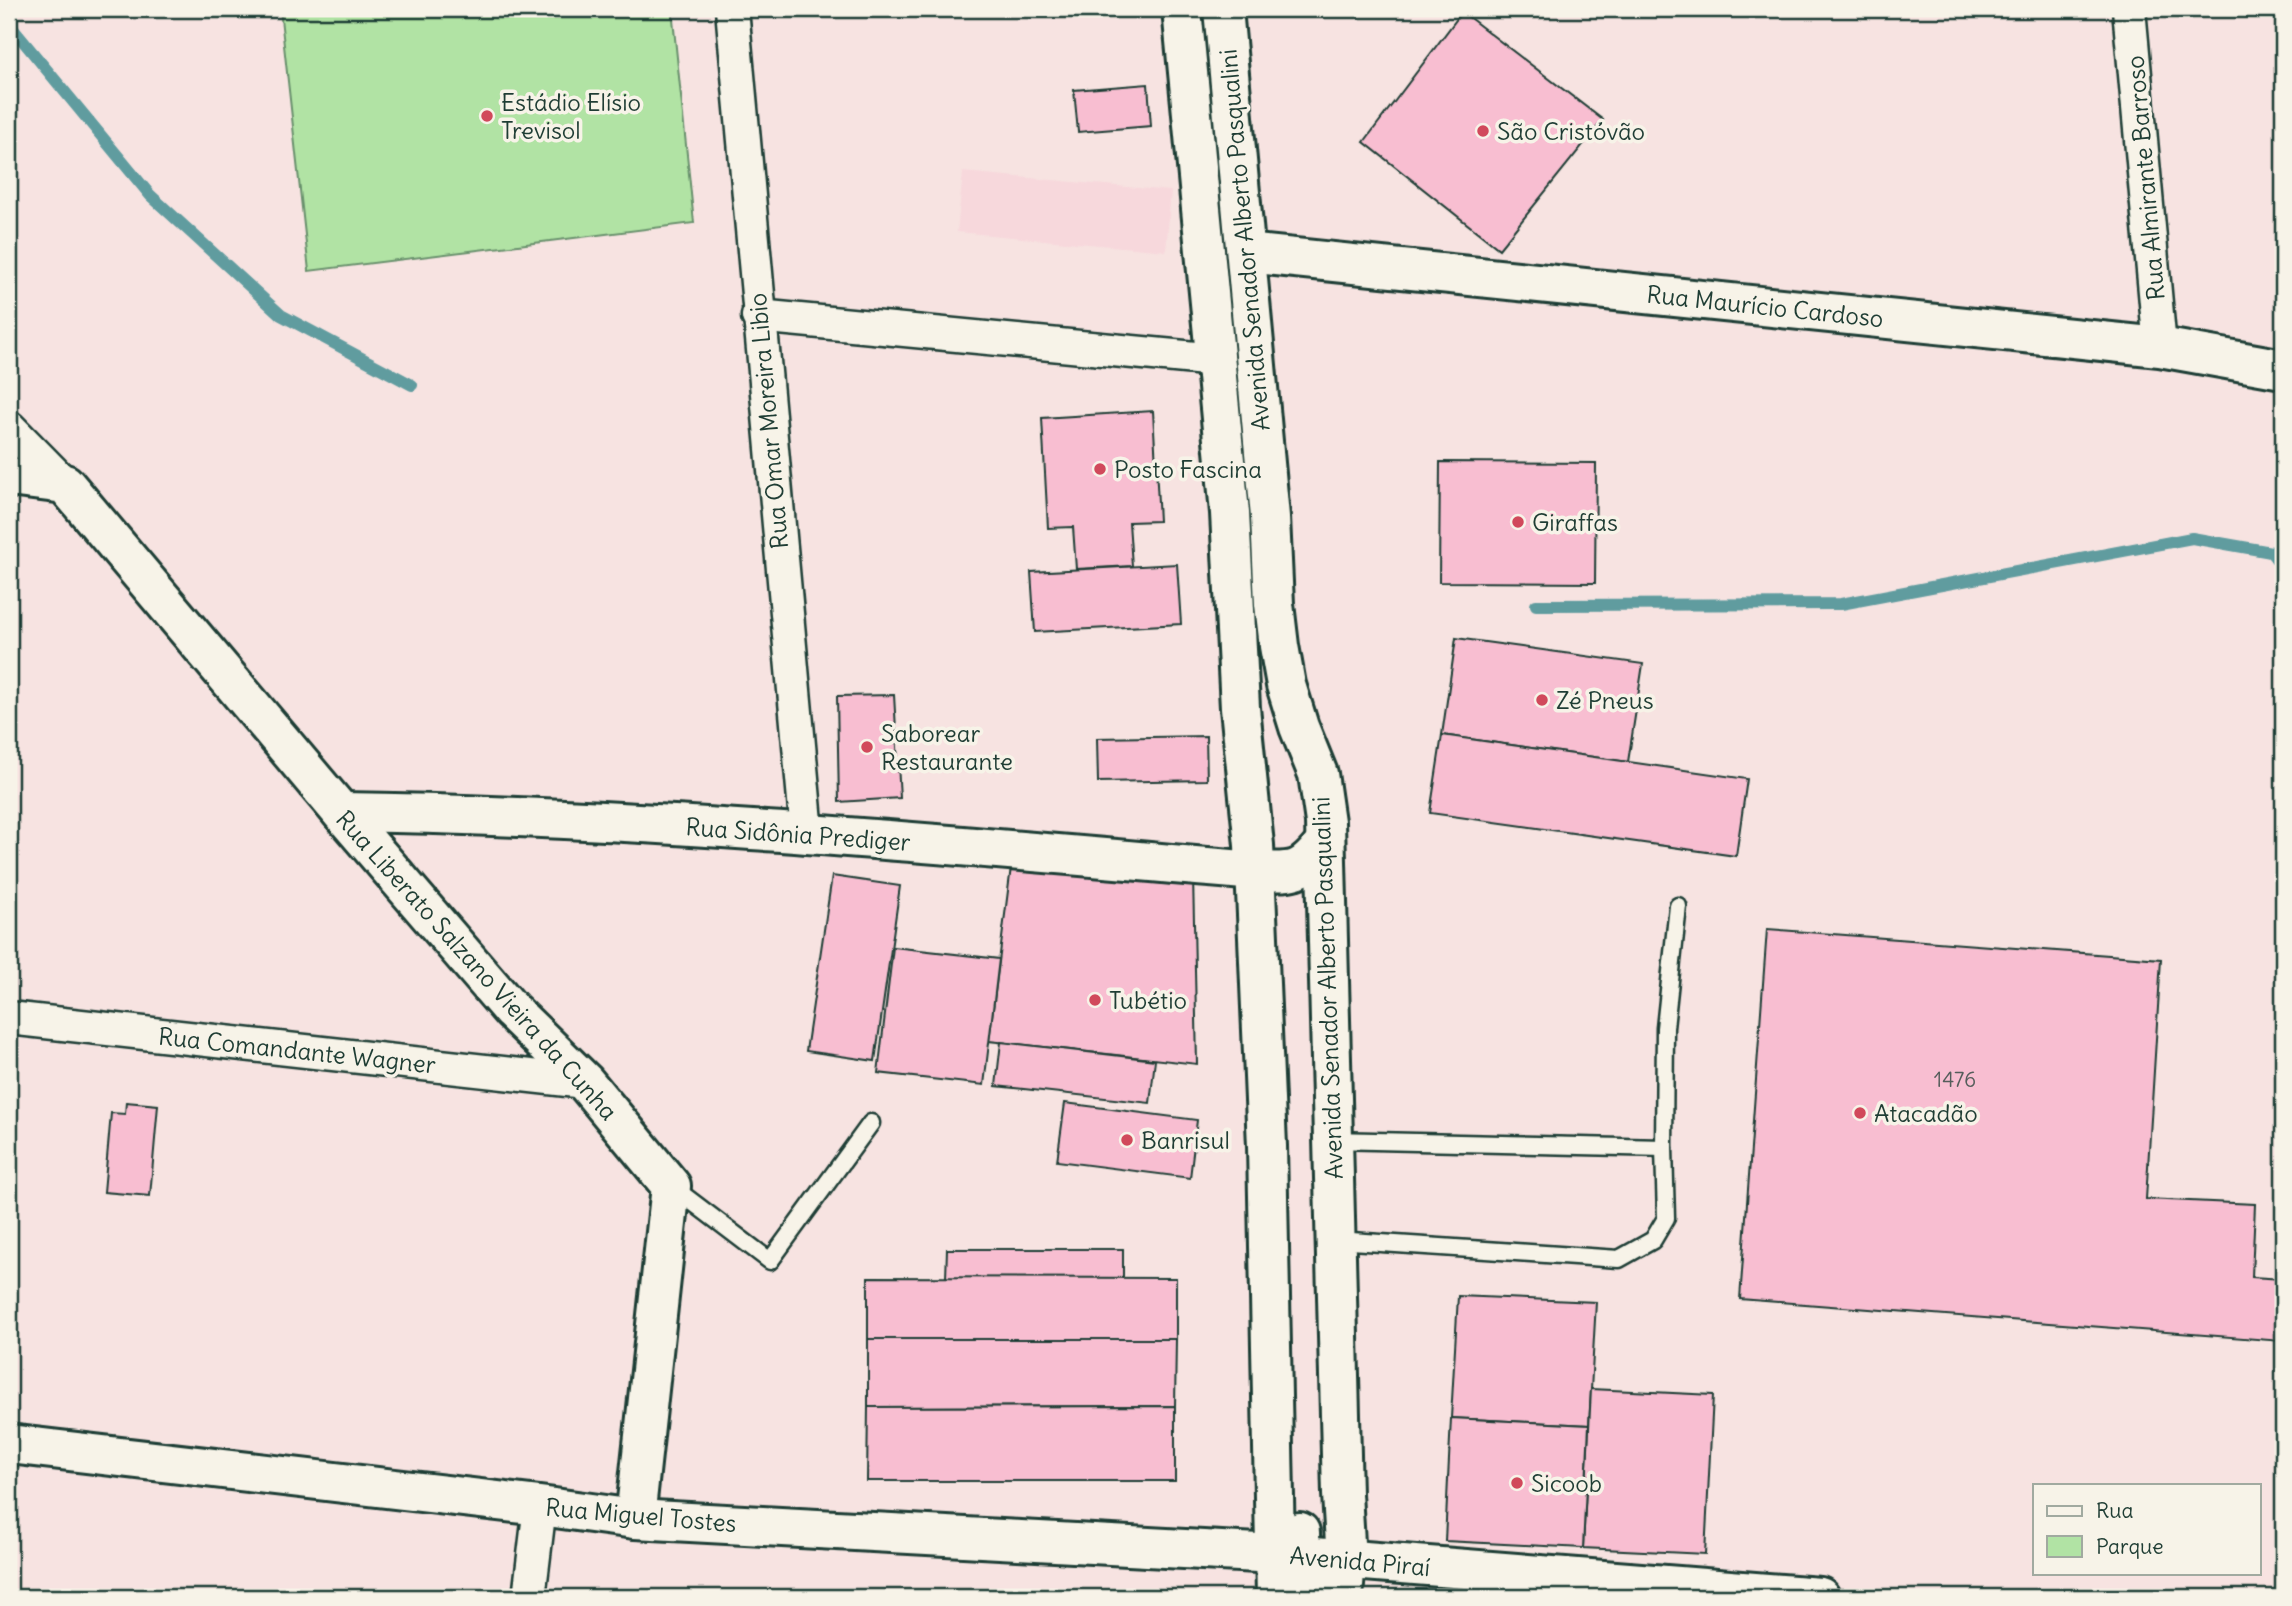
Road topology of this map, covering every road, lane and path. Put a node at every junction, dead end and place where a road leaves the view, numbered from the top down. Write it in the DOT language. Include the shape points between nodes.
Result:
graph roads {
  1 [pos="732,9"];
  2 [pos="1182,9"];
  3 [pos="1223,9"];
  4 [pos="2129,9"];
  5 [pos="1246,253"];
  6 [pos="758,316"];
  7 [pos="2160,347"];
  8 [pos="1216,360"];
  9 [pos="2283,369"];
  10 [pos="9,427"];
  11 [pos="9,477"];
  12 [pos="65,484"];
  13 [pos="341,812"];
  14 [pos="807,833"];
  15 [pos="1325,844"];
  16 [pos="1255,870"];
  17 [pos="1678,906"];
  18 [pos="9,1018"];
  19 [pos="584,1082"];
  20 [pos="871,1123"];
  21 [pos="1332,1140"];
  22 [pos="1664,1148"];
  23 [pos="671,1186"];
  24 [pos="1336,1240"];
  25 [pos="9,1444"];
  26 [pos="540,1506"];
  27 [pos="635,1520"];
  28 [pos="1288,1555"];
  29 [pos="1346,1560"];
  30 [pos="529,1597"];
  31 [pos="1276,1597"];
  32 [pos="1295,1597"];
  33 [pos="1316,1597"];
  34 [pos="1343,1597"];
  35 [pos="1821,1597"];
  1 -- 6 [label="street, Rua Omar Moreira Libio"];
  2 -- 8 [label="street, Avenida Senador Alberto Pasqualini"];
  3 -- 5 [label="street, Avenida Senador Alberto Pasqualini"];
  4 -- 7 [label="street, Rua Almirante Barroso"];
  5 -- 7 [label="street, Rua Maurício Cardoso"];
  5 -- 15 [label="street, Avenida Senador Alberto Pasqualini" via="1279,646 1286,685 1318,774"];
  6 -- 8 [label="street"];
  6 -- 14 [label="street, Rua Omar Moreira Libio"];
  7 -- 9 [label="street, Rua Maurício Cardoso"];
  8 -- 16 [label="street, Avenida Senador Alberto Pasqualini"];
  10 -- 12 [label="street, Rua Liberato Salzano Vieira da Cunha"];
  11 -- 12 [label="street"];
  12 -- 13 [label="street, Rua Liberato Salzano Vieira da Cunha"];
  13 -- 14 [label="street, Rua Sidônia Prediger"];
  13 -- 19 [label="street, Rua Liberato Salzano Vieira da Cunha" via="512,1011"];
  14 -- 16 [label="street, Rua Sidônia Prediger"];
  15 -- 16 [label="street, Rua Sidônia Prediger" via="1310,862 1292,872"];
  15 -- 21 [label="street, Avenida Senador Alberto Pasqualini"];
  16 -- 28 [label="street, Avenida Senador Alberto Pasqualini"];
  17 -- 22 [label="lane" via="1665,1028"];
  18 -- 19 [label="street, Rua Comandante Wagner"];
  19 -- 23 [label="street, Rua Liberato Salzano Vieira da Cunha"];
  20 -- 23 [label="lane" via="770,1261"];
  21 -- 22 [label="lane"];
  21 -- 24 [label="street, Avenida Senador Alberto Pasqualini"];
  22 -- 24 [label="lane" via="1666,1218 1653,1240 1619,1259"];
  23 -- 27 [label="street"];
  24 -- 29 [label="street, Avenida Senador Alberto Pasqualini"];
  25 -- 26 [label="street, Rua Miguel Tostes"];
  26 -- 27 [label="street, Rua Miguel Tostes"];
  26 -- 30 [label="street"];
  27 -- 28 [label="street, Rua Miguel Tostes"];
  28 -- 29 [label="street, Avenida Piraí"];
  28 -- 31 [label="street, Avenida Senador Alberto Pasqualini"];
  28 -- 32 [label="street"];
  28 -- 33 [label="street"];
  29 -- 34 [label="street, Avenida Senador Alberto Pasqualini"];
  29 -- 35 [label="street, Avenida Piraí"];
}
